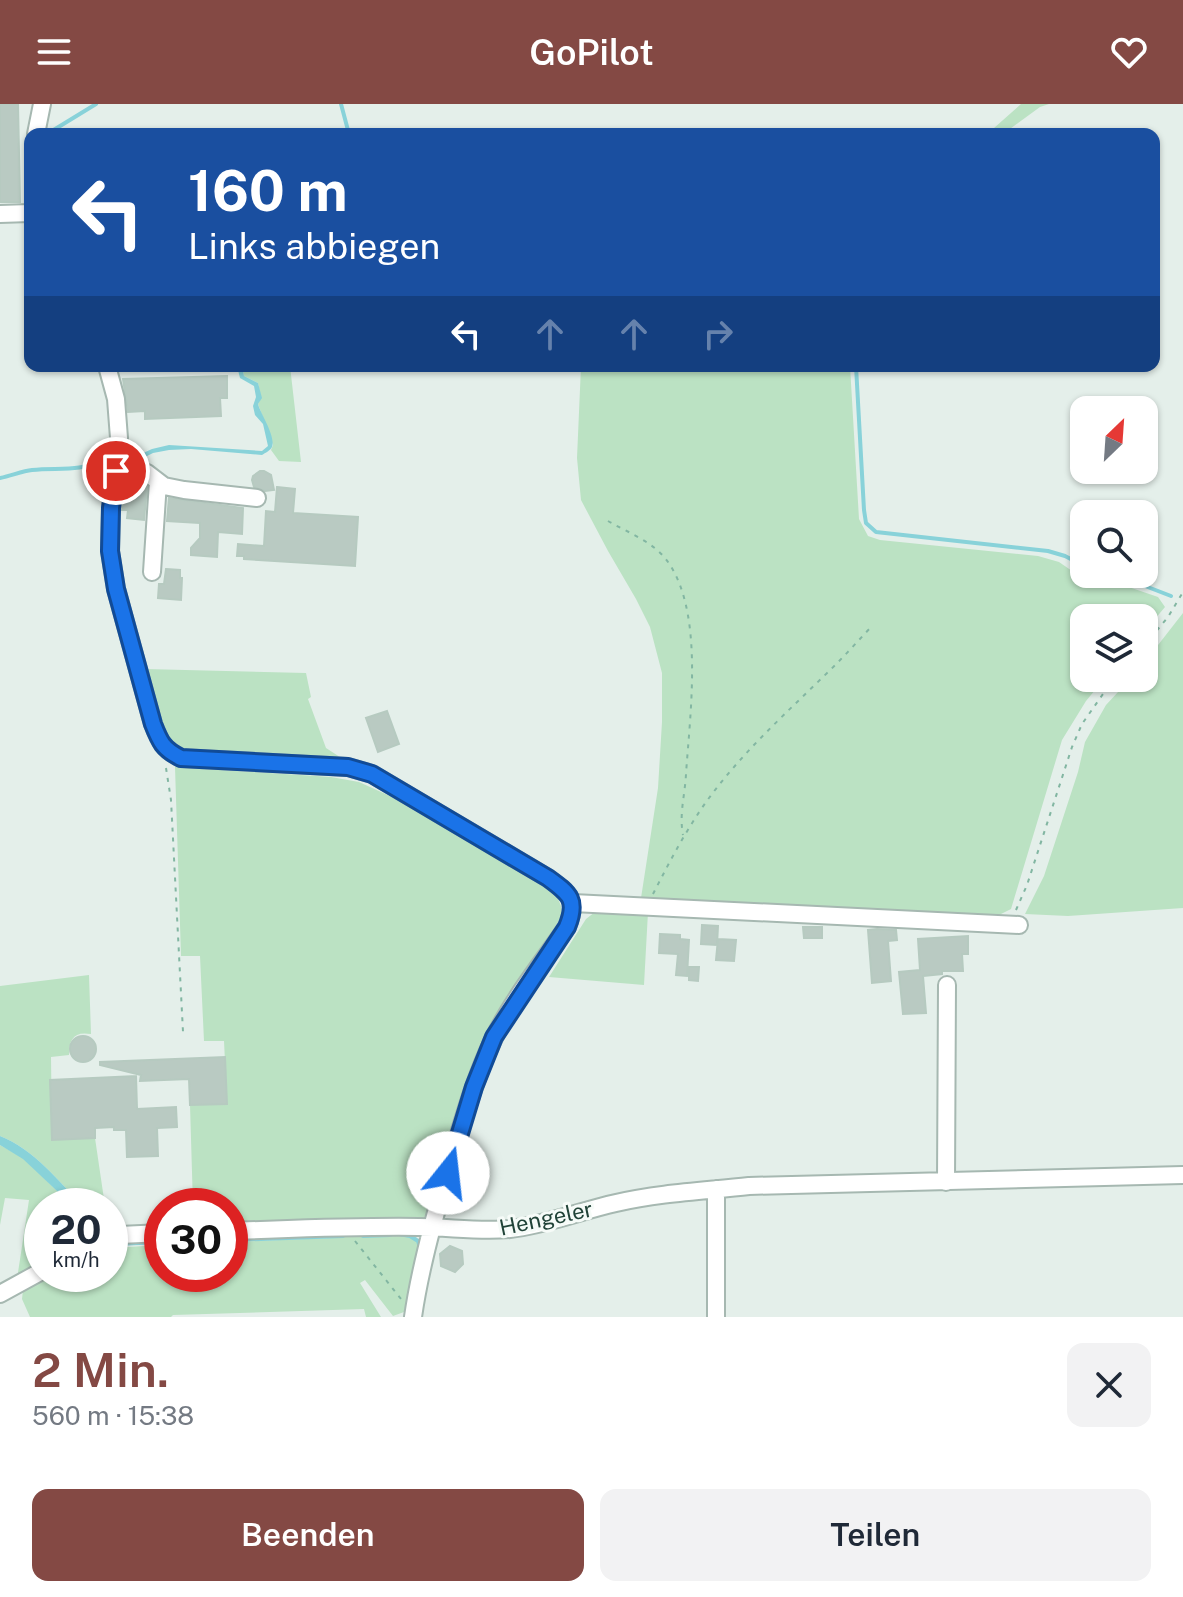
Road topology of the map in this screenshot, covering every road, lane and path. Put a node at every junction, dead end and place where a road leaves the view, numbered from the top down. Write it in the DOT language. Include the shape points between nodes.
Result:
graph roads {
  1 [pos="42,104"];
  2 [pos="37,128"];
  3 [pos="24,213"];
  4 [pos="0,214"];
  5 [pos="109,372"];
  6 [pos="116,471"];
  7 [pos="158,482"];
  8 [pos="257,498"];
  9 [pos="608,521"];
  10 [pos="152,572"];
  11 [pos="1183,592"];
  12 [pos="872,626"];
  13 [pos="1158,629"];
  14 [pos="1105,692"];
  15 [pos="167,751"];
  16 [pos="683,836"];
  17 [pos="573,903"];
  18 [pos="647,906"];
  19 [pos="1012,924"];
  20 [pos="947,985"];
  21 [pos="183,1032"];
  22 [pos="1183,1175"];
  23 [pos="946,1182"];
  24 [pos="716,1189"];
  25 [pos="345,1227"];
  26 [pos="431,1227"];
  27 [pos="248,1230"];
  28 [pos="24,1281"];
  29 [pos="0,1294"];
  30 [pos="414,1315"];
  31 [pos="716,1317"];
  1 -- 2 [label="street"];
  3 -- 4 [label="street"];
  5 -- 6 [label="street" via="118,416"];
  6 -- 7 [label="street" via="147,473"];
  6 -- 15 [label="street" via="110,540 116,589 153,724"];
  7 -- 8 [label="street"];
  7 -- 10 [label="street"];
  9 -- 16 [label="path" via="663,556 675,573 689,617"];
  11 -- 13 [label="path"];
  12 -- 16 [label="path" via="736,764"];
  14 -- 19 [label="path" via="1072,747"];
  15 -- 17 [label="street" via="193,760 348,767 372,774 548,878 567,891"];
  15 -- 21 [label="path"];
  16 -- 18 [label="path"];
  17 -- 18 [label="street"];
  17 -- 26 [label="street" via="567,927 494,1037"];
  18 -- 19 [label="street"];
  20 -- 23 [label="street"];
  22 -- 23 [label="street, Hengeler"];
  23 -- 24 [label="street, Hengeler"];
  24 -- 26 [label="street, Hengeler" via="644,1197 513,1229"];
  24 -- 31 [label="street"];
  25 -- 26 [label="street, Hengeler"];
  25 -- 27 [label="street, Hengeler"];
  25 -- 30 [label="path"];
  26 -- 30 [label="street"];
  28 -- 29 [label="street"];
}
